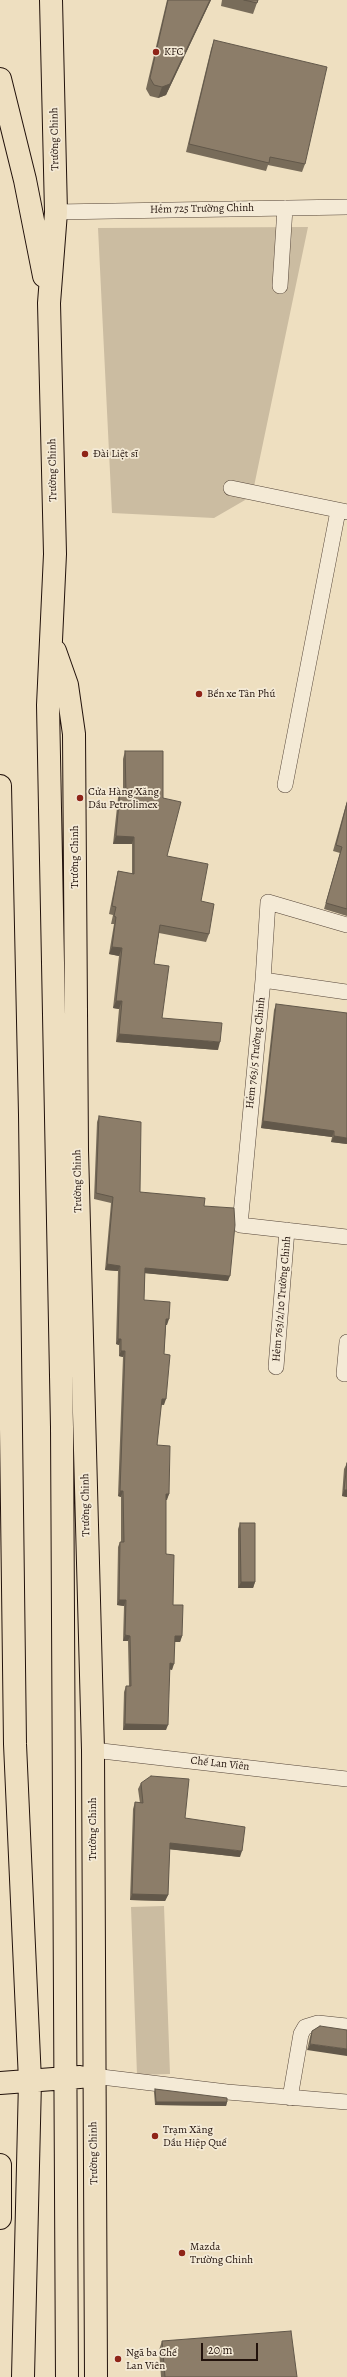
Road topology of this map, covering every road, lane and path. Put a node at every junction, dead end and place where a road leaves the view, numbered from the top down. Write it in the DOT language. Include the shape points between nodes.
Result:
graph roads {
  1 [pos="51,0"];
  2 [pos="0,79"];
  3 [pos="347,207"];
  4 [pos="285,208"];
  5 [pos="56,212"];
  6 [pos="280,286"];
  7 [pos="49,303"];
  8 [pos="231,488"];
  9 [pos="342,512"];
  10 [pos="50,636"];
  11 [pos="284,785"];
  12 [pos="0,786"];
  13 [pos="347,925"];
  14 [pos="2,968"];
  15 [pos="263,980"];
  16 [pos="347,992"];
  17 [pos="287,1230"];
  18 [pos="347,1237"];
  19 [pos="347,1342"];
  20 [pos="276,1367"];
  21 [pos="344,1374"];
  22 [pos="93,1750"];
  23 [pos="347,1779"];
  24 [pos="347,2026"];
  25 [pos="93,2076"];
  26 [pos="67,2078"];
  27 [pos="30,2081"];
  28 [pos="0,2084"];
  29 [pos="290,2098"];
  30 [pos="347,2102"];
  31 [pos="0,2176"];
  32 [pos="27,2202"];
  33 [pos="0,2218"];
  34 [pos="23,2377"];
  35 [pos="67,2377"];
  36 [pos="96,2377"];
  1 -- 5 [label="main road, Trường Chinh"];
  2 -- 7 [label="main road, Trường Chinh" via="25,180"];
  3 -- 4 [label="street, Hẻm 725 Trường Chinh"];
  4 -- 5 [label="street, Hẻm 725 Trường Chinh"];
  4 -- 6 [label="street"];
  5 -- 7 [label="main road, Trường Chinh"];
  7 -- 10 [label="main road, Trường Chinh" via="55,554"];
  8 -- 9 [label="street"];
  9 -- 11 [label="street"];
  10 -- 22 [label="main road, Trường Chinh" via="67,684 74,734 77,1150"];
  10 -- 26 [label="main road, Trường Chinh" via="48,705 62,1427"];
  12 -- 14 [label="main road"];
  13 -- 15 [label="street, Hẻm 763/5 Trường Chinh" via="268,902"];
  14 -- 27 [label="main road" via="15,1744"];
  15 -- 16 [label="street"];
  15 -- 17 [label="street, Hẻm 763/5 Trường Chinh" via="240,1226"];
  17 -- 18 [label="street"];
  17 -- 20 [label="street, Hẻm 763/2/10 Trường Chinh"];
  19 -- 21 [label="street"];
  22 -- 23 [label="street, Chế Lan Viên"];
  22 -- 25 [label="main road, Trường Chinh"];
  24 -- 29 [label="street" via="318,2023 305,2027 301,2034"];
  25 -- 26 [label="main road"];
  25 -- 29 [label="street"];
  25 -- 36 [label="main road, Trường Chinh"];
  26 -- 27 [label="main road"];
  26 -- 35 [label="main road, Trường Chinh"];
  27 -- 28 [label="main road"];
  27 -- 32 [label="main road"];
  29 -- 30 [label="street"];
  31 -- 32 [label="main road"];
  31 -- 33 [label="main road"];
  32 -- 34 [label="main road"];
}
